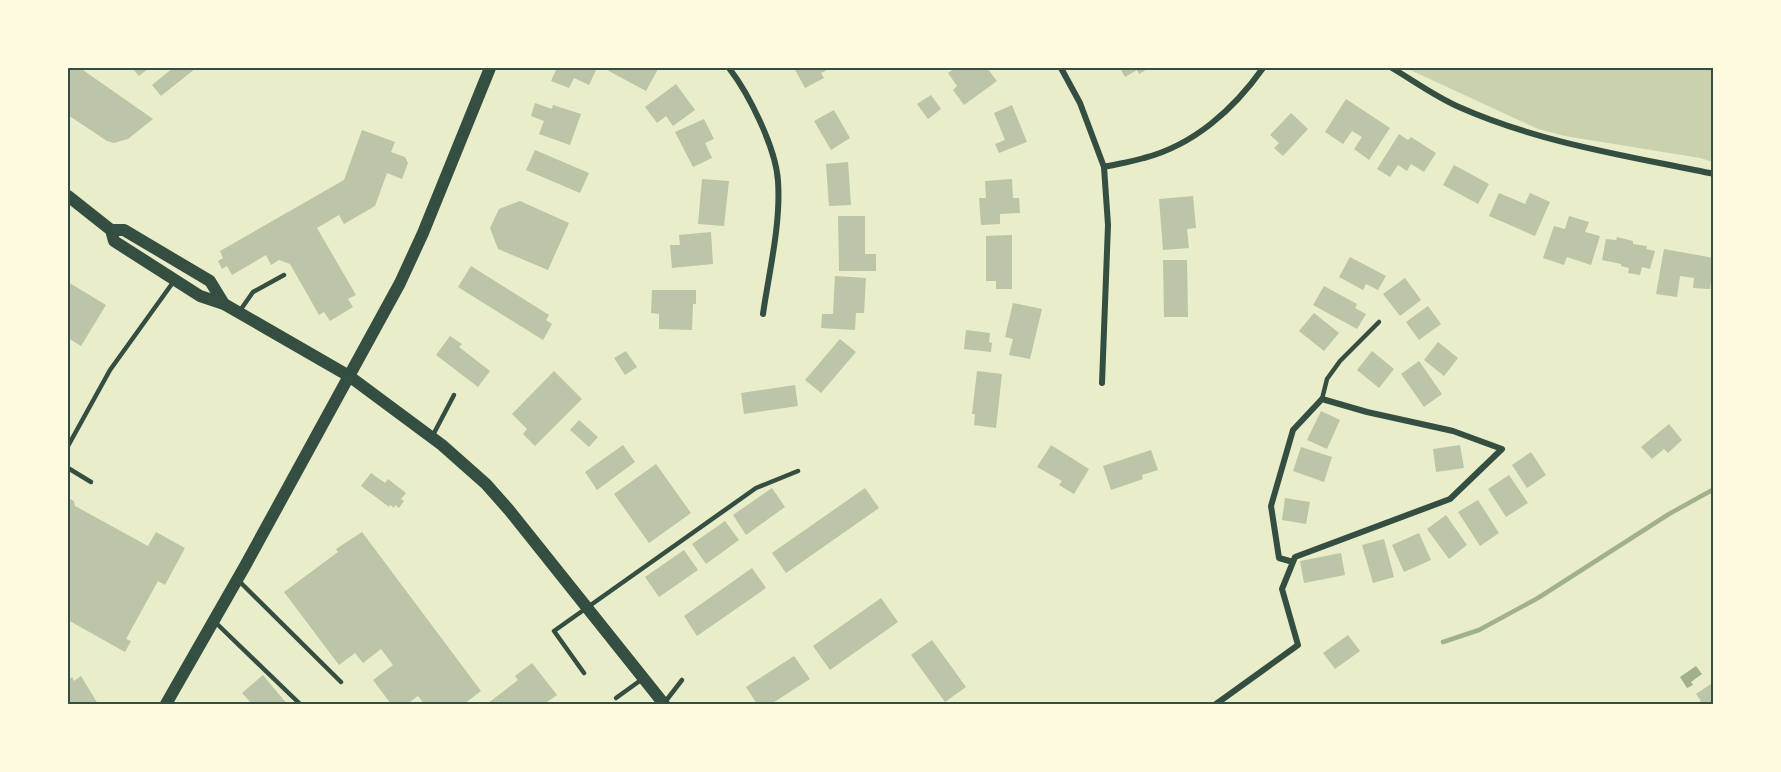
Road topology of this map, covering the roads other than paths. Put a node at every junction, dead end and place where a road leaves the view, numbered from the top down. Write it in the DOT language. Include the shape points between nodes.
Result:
graph roads {
  1 [pos="490,68"];
  2 [pos="729,68"];
  3 [pos="1061,68"];
  4 [pos="1263,68"];
  5 [pos="1392,68"];
  6 [pos="1104,167"];
  7 [pos="1713,174"];
  8 [pos="68,196"];
  9 [pos="111,230"];
  10 [pos="284,275"];
  11 [pos="174,281"];
  12 [pos="224,304"];
  13 [pos="239,312"];
  14 [pos="763,314"];
  15 [pos="1379,321"];
  16 [pos="349,376"];
  17 [pos="1102,383"];
  18 [pos="454,394"];
  19 [pos="1322,399"];
  20 [pos="432,438"];
  21 [pos="68,446"];
  22 [pos="68,468"];
  23 [pos="798,471"];
  24 [pos="91,482"];
  25 [pos="1293,562"];
  26 [pos="237,580"];
  27 [pos="588,608"];
  28 [pos="214,621"];
  29 [pos="584,672"];
  30 [pos="644,678"];
  31 [pos="682,680"];
  32 [pos="341,682"];
  33 [pos="616,698"];
  34 [pos="664,704"];
  35 [pos="166,705"];
  36 [pos="300,705"];
  37 [pos="1215,705"];
  1 -- 16 [label="main road" via="419,240"];
  2 -- 14 [label="street" via="759,121 778,180"];
  3 -- 6 [label="street" via="1080,102"];
  4 -- 6 [label="street" via="1236,102 1194,136 1145,158"];
  5 -- 7 [label="street" via="1457,106 1507,127 1588,149"];
  6 -- 17 [label="street" via="1107,225"];
  8 -- 9 [label="main road"];
  9 -- 11 [label="main road" via="114,241"];
  9 -- 12 [label="main road" via="124,230 210,281"];
  10 -- 13 [label="lane" via="253,292"];
  11 -- 12 [label="main road"];
  11 -- 21 [label="lane" via="110,370"];
  12 -- 13 [label="main road"];
  13 -- 16 [label="main road"];
  15 -- 19 [label="lane" via="1327,379"];
  16 -- 20 [label="main road"];
  16 -- 26 [label="main road"];
  18 -- 20 [label="lane"];
  19 -- 25 [label="street" via="1293,430 1271,506 1279,558"];
  19 -- 25 [label="street" via="1453,431 1502,449 1450,499 1295,557"];
  20 -- 27 [label="main road" via="486,484"];
  22 -- 24 [label="lane"];
  23 -- 27 [label="lane" via="756,488"];
  25 -- 37 [label="street" via="1282,589 1298,645"];
  26 -- 28 [label="main road"];
  26 -- 32 [label="lane"];
  27 -- 29 [label="lane" via="554,631"];
  27 -- 30 [label="main road"];
  28 -- 35 [label="main road"];
  28 -- 36 [label="lane"];
  30 -- 33 [label="lane"];
  30 -- 34 [label="main road"];
  31 -- 34 [label="lane"];
}
